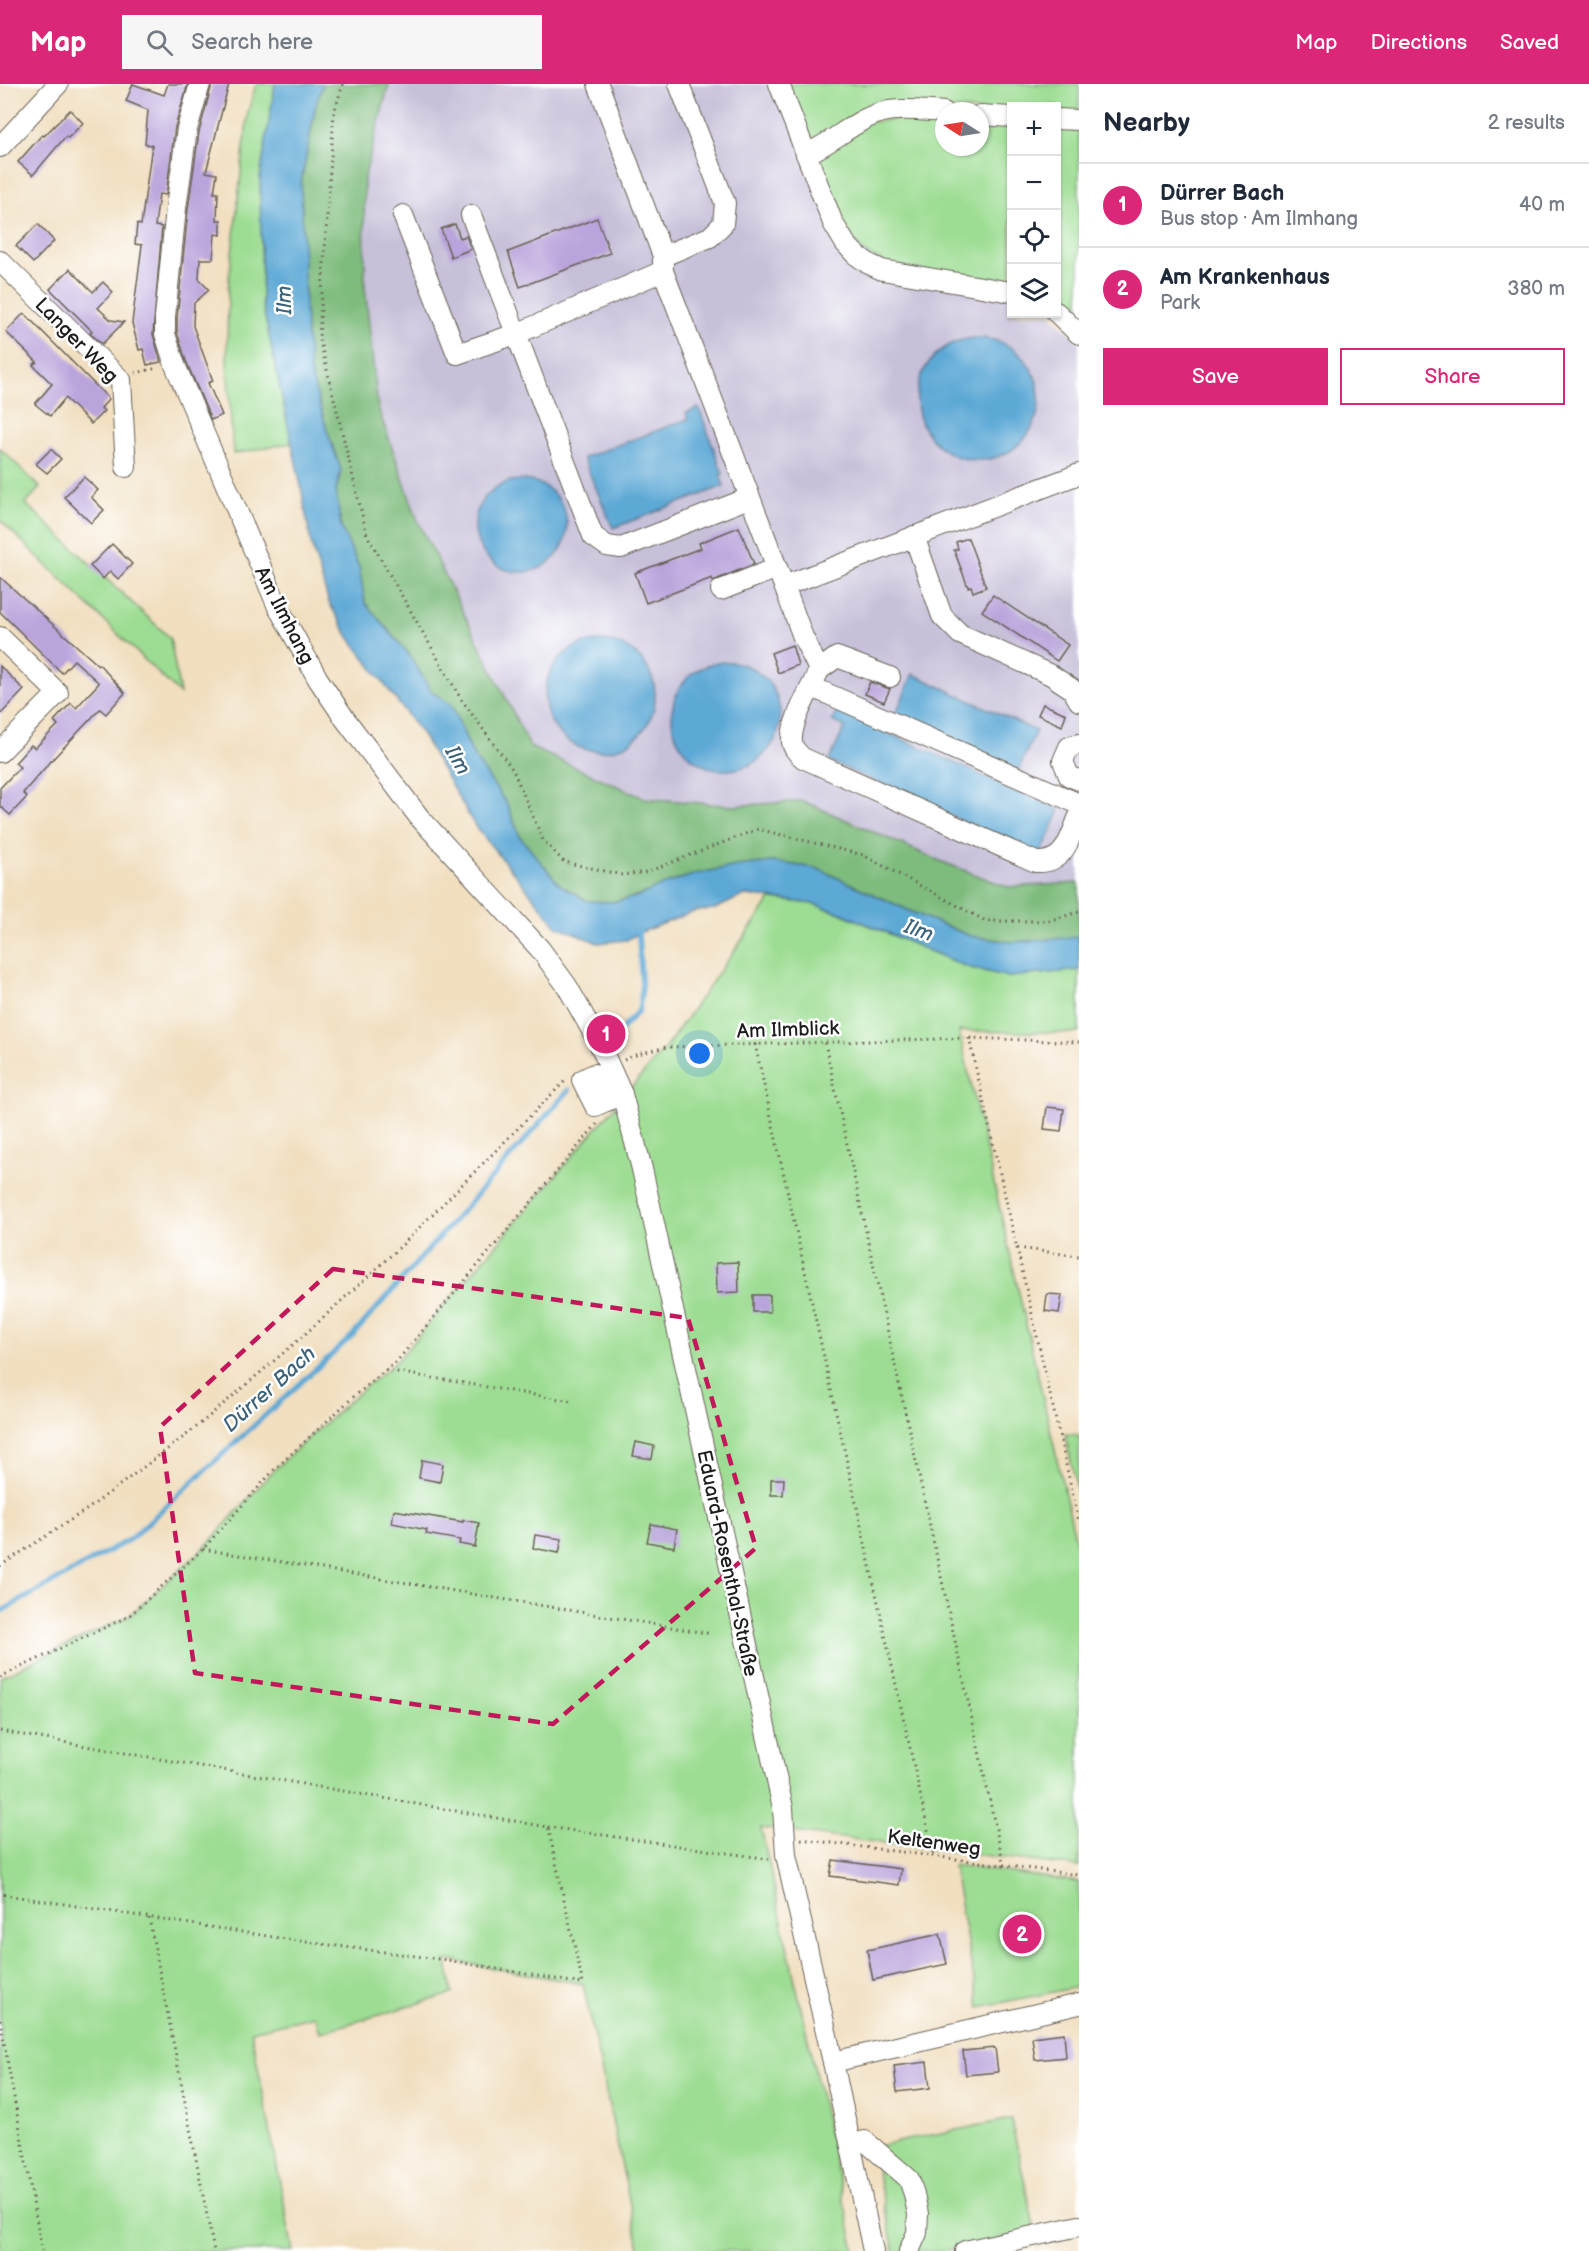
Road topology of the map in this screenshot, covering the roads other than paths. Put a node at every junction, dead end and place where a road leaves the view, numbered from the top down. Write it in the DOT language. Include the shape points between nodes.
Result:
graph roads {
  1 [pos="58,84"];
  2 [pos="200,84"];
  3 [pos="598,84"];
  4 [pos="679,84"];
  5 [pos="779,84"];
  6 [pos="935,111"];
  7 [pos="989,116"];
  8 [pos="1007,117"];
  9 [pos="1061,119"];
  10 [pos="1079,120"];
  11 [pos="0,147"];
  12 [pos="806,154"];
  13 [pos="403,215"];
  14 [pos="471,215"];
  15 [pos="0,261"];
  16 [pos="663,263"];
  17 [pos="1007,291"];
  18 [pos="1061,317"];
  19 [pos="516,334"];
  20 [pos="1079,334"];
  21 [pos="126,467"];
  22 [pos="1079,474"];
  23 [pos="749,498"];
  24 [pos="914,536"];
  25 [pos="780,577"];
  26 [pos="721,590"];
  27 [pos="0,637"];
  28 [pos="890,677"];
  29 [pos="815,678"];
  30 [pos="1079,701"];
  31 [pos="1079,744"];
  32 [pos="0,752"];
  33 [pos="1079,780"];
  34 [pos="1079,804"];
  35 [pos="1079,816"];
  36 [pos="611,1067"];
  37 [pos="1079,2004"];
  38 [pos="833,2062"];
  39 [pos="851,2144"];
  40 [pos="1079,2226"];
  41 [pos="873,2251"];
  42 [pos="909,2251"];
  43 [pos="965,2251"];
  1 -- 11 [label="street"];
  2 -- 36 [label="street, Am Ilmhang" via="187,129 165,317 165,334 175,365 278,608 318,679 419,817 540,949 577,1003"];
  3 -- 16 [label="street"];
  4 -- 16 [label="street" via="725,203 723,224 710,237"];
  5 -- 12 [label="street"];
  6 -- 12 [label="street" via="886,111 868,117"];
  7 -- 8 [label="street"];
  9 -- 10 [label="street"];
  12 -- 17 [label="street" via="833,223 845,243 869,264 901,275"];
  13 -- 19 [label="street" via="457,354"];
  14 -- 19 [label="street"];
  15 -- 21 [label="street, Langer Weg" via="121,380"];
  16 -- 19 [label="street"];
  16 -- 23 [label="street"];
  18 -- 20 [label="street"];
  19 -- 23 [label="street" via="593,536 607,546 621,548"];
  22 -- 24 [label="street"];
  23 -- 25 [label="street"];
  24 -- 25 [label="street"];
  24 -- 30 [label="street" via="942,616 960,634 1051,675 1072,689"];
  25 -- 26 [label="street"];
  25 -- 29 [label="street"];
  27 -- 32 [label="street" via="58,693"];
  28 -- 29 [label="street" via="837,657"];
  29 -- 34 [label="street"];
  29 -- 35 [label="street" via="793,733 792,744 803,758 1036,862 1047,863 1065,850"];
  31 -- 33 [label="street" via="1069,747 1063,762 1069,776"];
  36 -- 38 [label="street, Eduard-Rosenthal-Straße" via="615,1098 642,1169 783,1808 786,1846"];
  37 -- 38 [label="street"];
  38 -- 39 [label="street, Eduard-Rosenthal-Straße"];
  39 -- 41 [label="street, Eduard-Rosenthal-Straße"];
  39 -- 42 [label="street" via="865,2141 909,2179 918,2214 917,2233"];
  40 -- 43 [label="street"];
}
